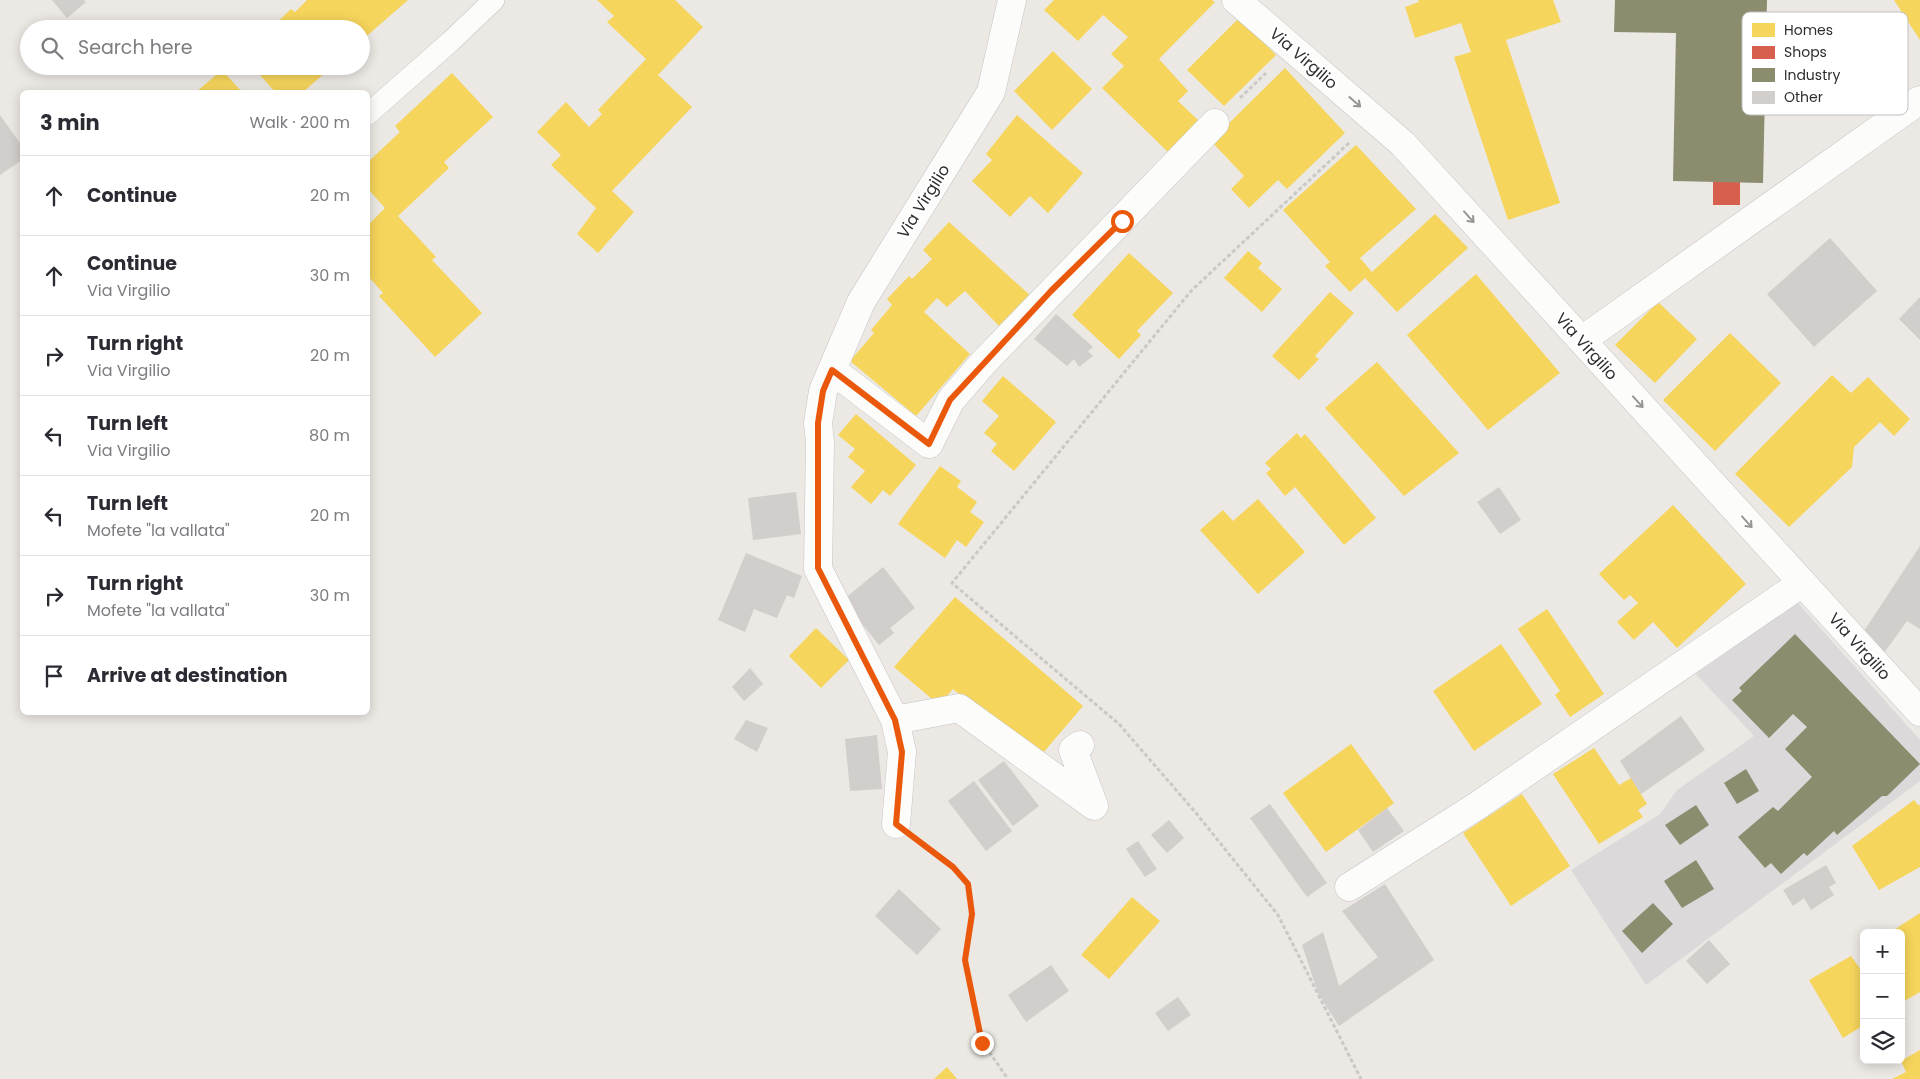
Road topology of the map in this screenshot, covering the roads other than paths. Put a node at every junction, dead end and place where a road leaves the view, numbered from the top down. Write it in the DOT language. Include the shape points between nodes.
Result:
graph roads {
  1 [pos="494,0"];
  2 [pos="1012,0"];
  3 [pos="1236,0"];
  4 [pos="1920,100"];
  5 [pos="1908,109"];
  6 [pos="370,112"];
  7 [pos="1899,115"];
  8 [pos="1215,124"];
  9 [pos="1582,340"];
  10 [pos="832,370"];
  11 [pos="1802,583"];
  12 [pos="1920,712"];
  13 [pos="895,720"];
  14 [pos="1080,745"];
  15 [pos="896,824"];
  16 [pos="1349,887"];
  1 -- 6 [label="lane"];
  2 -- 10 [label="street, Via Virgilio" via="991,92 861,302"];
  3 -- 9 [label="street, Via Virgilio, one-way" via="1403,144"];
  4 -- 5 [label="street"];
  7 -- 9 [label="street"];
  8 -- 10 [label="street" via="1051,291 950,400 929,444"];
  9 -- 11 [label="street, Via Virgilio, one-way"];
  10 -- 13 [label="street, Via Virgilio" via="823,391 818,423 818,568"];
  11 -- 12 [label="street, Via Virgilio"];
  11 -- 16 [label="street" via="1477,806"];
  13 -- 14 [label="street" via="959,708 1094,806 1073,750"];
  13 -- 15 [label="street, Via Virgilio" via="902,752"];
}
